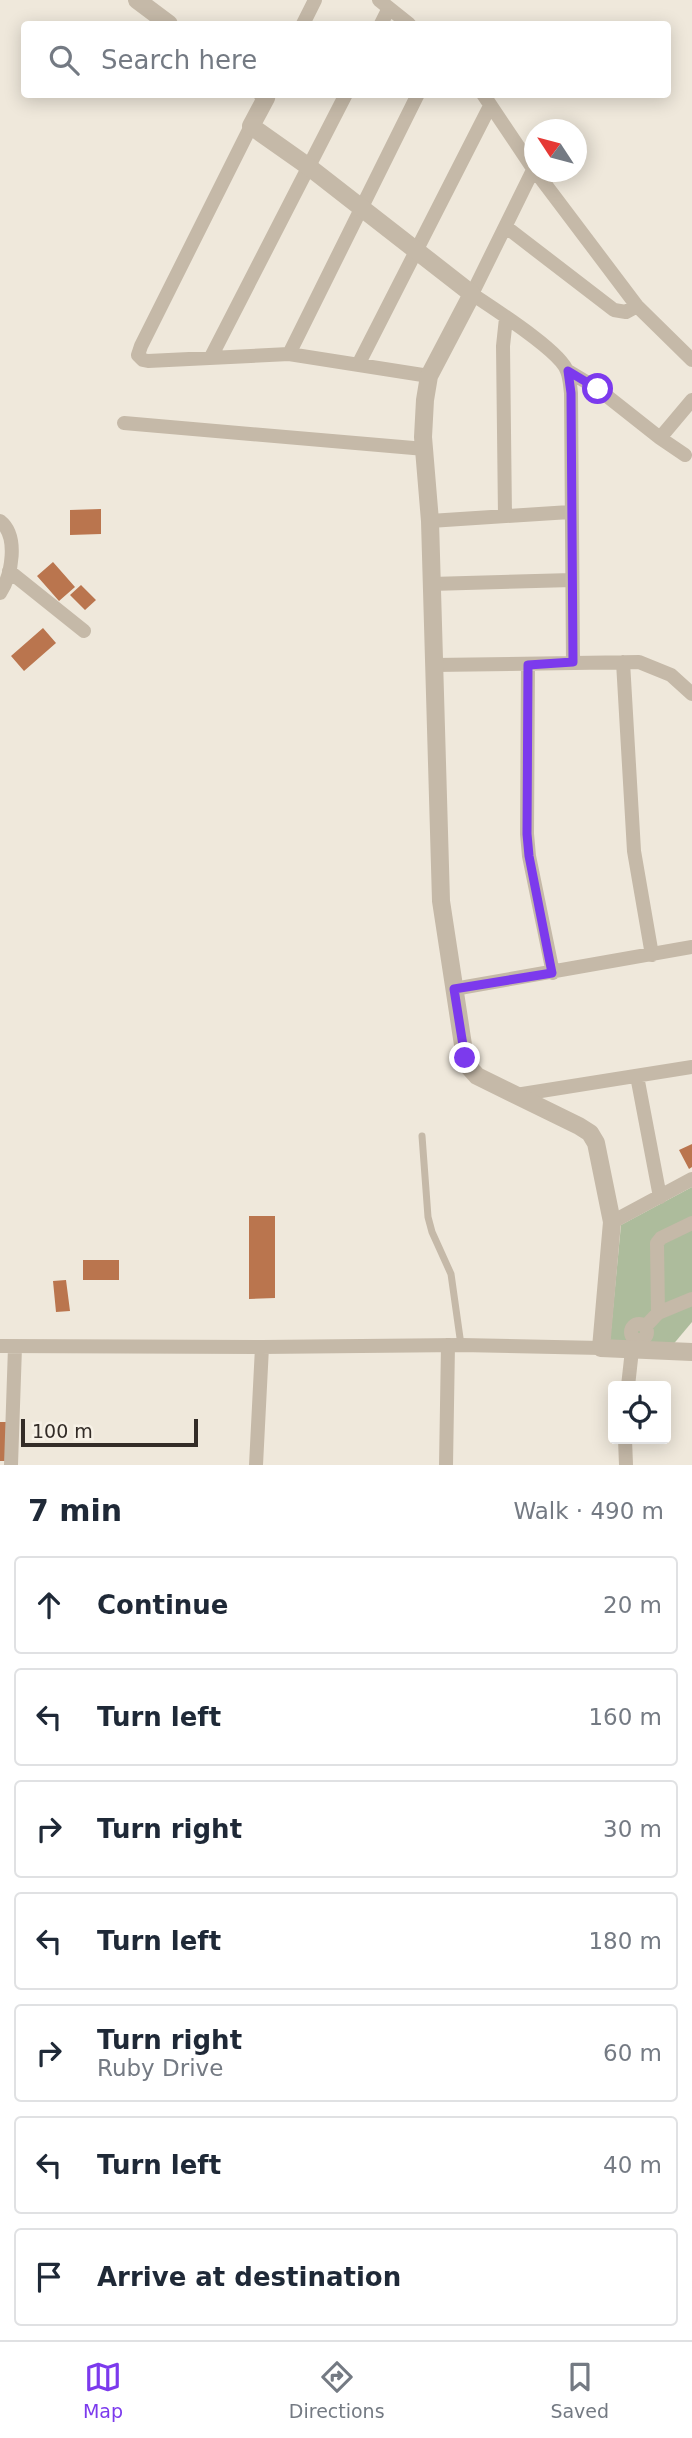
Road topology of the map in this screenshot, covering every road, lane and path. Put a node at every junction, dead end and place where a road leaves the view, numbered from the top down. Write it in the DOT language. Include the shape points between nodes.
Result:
graph roads {
  1 [pos="137,0"];
  2 [pos="315,0"];
  3 [pos="384,4"];
  4 [pos="165,21"];
  5 [pos="304,21"];
  6 [pos="405,21"];
  7 [pos="264,98"];
  8 [pos="344,98"];
  9 [pos="416,98"];
  10 [pos="487,100"];
  11 [pos="251,126"];
  12 [pos="524,154"];
  13 [pos="309,167"];
  14 [pos="529,182"];
  15 [pos="544,182"];
  16 [pos="361,207"];
  17 [pos="506,227"];
  18 [pos="415,248"];
  19 [pos="472,294"];
  20 [pos="636,306"];
  21 [pos="506,318"];
  22 [pos="289,354"];
  23 [pos="211,357"];
  24 [pos="692,360"];
  25 [pos="358,365"];
  26 [pos="568,371"];
  27 [pos="429,376"];
  28 [pos="692,400"];
  29 [pos="124,423"];
  30 [pos="660,438"];
  31 [pos="425,449"];
  32 [pos="685,455"];
  33 [pos="570,512"];
  34 [pos="505,516"];
  35 [pos="0,521"];
  36 [pos="430,521"];
  37 [pos="9,571"];
  38 [pos="572,580"];
  39 [pos="431,584"];
  40 [pos="0,593"];
  41 [pos="84,631"];
  42 [pos="573,662"];
  43 [pos="623,662"];
  44 [pos="434,665"];
  45 [pos="528,665"];
  46 [pos="692,694"];
  47 [pos="692,947"];
  48 [pos="652,955"];
  49 [pos="552,973"];
  50 [pos="454,989"];
  51 [pos="692,1067"];
  52 [pos="637,1076"];
  53 [pos="516,1096"];
  54 [pos="422,1136"];
  55 [pos="692,1179"];
  56 [pos="660,1197"];
  57 [pos="612,1222"];
  58 [pos="692,1223"];
  59 [pos="692,1299"];
  60 [pos="658,1313"];
  61 [pos="640,1342"];
  62 [pos="454,1345"];
  63 [pos="7,1346"];
  64 [pos="262,1348"];
  65 [pos="601,1348"];
  66 [pos="692,1352"];
  67 [pos="629,1381"];
  68 [pos="625,1444"];
  69 [pos="11,1465"];
  70 [pos="256,1465"];
  71 [pos="446,1465"];
  72 [pos="626,1465"];
  1 -- 4 [label="street"];
  2 -- 5 [label="street"];
  3 -- 6 [label="street"];
  7 -- 11 [label="street"];
  8 -- 13 [label="street"];
  9 -- 16 [label="street"];
  10 -- 12 [label="street"];
  10 -- 18 [label="street"];
  11 -- 13 [label="street"];
  11 -- 23 [label="street" via="138,351 143,360"];
  13 -- 16 [label="street"];
  13 -- 23 [label="street"];
  14 -- 17 [label="street"];
  15 -- 20 [label="street"];
  16 -- 18 [label="street"];
  16 -- 22 [label="street"];
  17 -- 19 [label="street"];
  17 -- 20 [label="street" via="614,310 626,312"];
  18 -- 19 [label="street"];
  18 -- 25 [label="street"];
  19 -- 21 [label="street"];
  19 -- 27 [label="street"];
  20 -- 24 [label="street"];
  21 -- 26 [label="street" via="563,362"];
  21 -- 34 [label="street"];
  22 -- 23 [label="street"];
  22 -- 25 [label="street"];
  25 -- 27 [label="street"];
  26 -- 30 [label="street"];
  26 -- 33 [label="street"];
  27 -- 31 [label="street"];
  28 -- 30 [label="street"];
  29 -- 31 [label="street"];
  30 -- 32 [label="street"];
  31 -- 36 [label="street"];
  33 -- 34 [label="street"];
  33 -- 38 [label="street"];
  34 -- 36 [label="street"];
  35 -- 37 [label="street" via="8,529"];
  36 -- 39 [label="street"];
  37 -- 40 [label="street"];
  37 -- 41 [label="street"];
  38 -- 39 [label="street"];
  38 -- 42 [label="street"];
  39 -- 44 [label="street"];
  42 -- 43 [label="street"];
  42 -- 45 [label="street"];
  43 -- 46 [label="street" via="652,666 671,675"];
  43 -- 48 [label="street" via="634,851"];
  44 -- 45 [label="street"];
  44 -- 50 [label="street" via="441,901"];
  45 -- 49 [label="street" via="528,845"];
  47 -- 48 [label="street"];
  48 -- 49 [label="street"];
  49 -- 50 [label="street"];
  50 -- 53 [label="street" via="468,1066 477,1076"];
  51 -- 52 [label="street"];
  52 -- 53 [label="street"];
  52 -- 56 [label="street"];
  53 -- 57 [label="street" via="590,1133"];
  54 -- 62 [label="lane" via="428,1217 451,1274"];
  55 -- 56 [label="street"];
  56 -- 57 [label="street"];
  57 -- 65 [label="street"];
  58 -- 60 [label="street" via="657,1243"];
  59 -- 60 [label="street"];
  60 -- 61 [label="street"];
  61 -- 65 [label="street"];
  61 -- 66 [label="street"];
  61 -- 67 [label="street"];
  62 -- 64 [label="street"];
  62 -- 65 [label="street"];
  62 -- 71 [label="street"];
  63 -- 64 [label="street"];
  63 -- 69 [label="street"];
  64 -- 70 [label="street"];
  68 -- 72 [label="street"];
}
